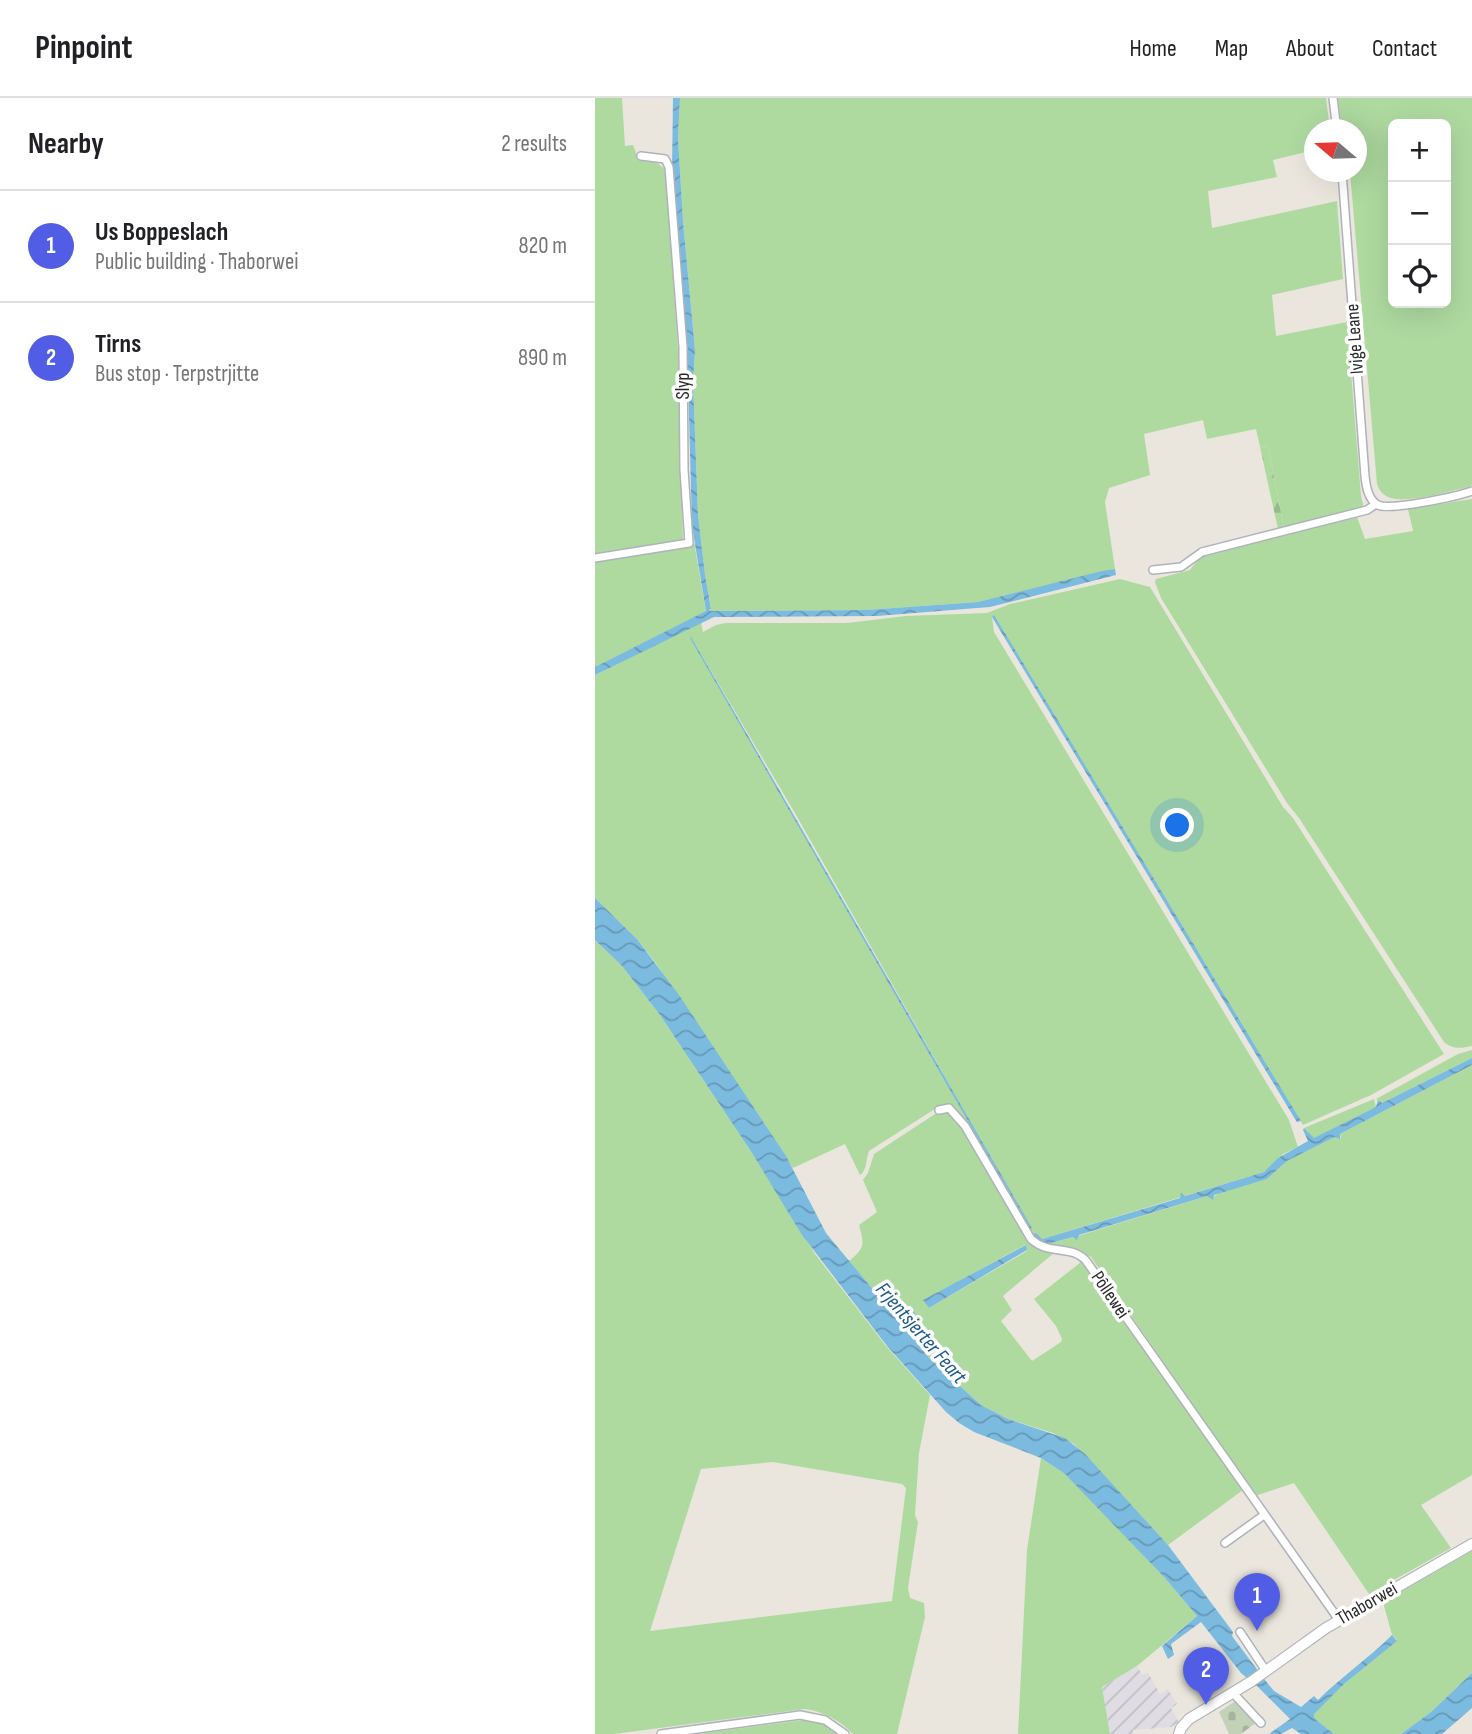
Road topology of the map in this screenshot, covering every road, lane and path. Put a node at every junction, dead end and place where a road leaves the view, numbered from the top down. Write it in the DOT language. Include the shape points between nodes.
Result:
graph roads {
  1 [pos="1333,98"];
  2 [pos="1336,119"];
  3 [pos="641,156"];
  4 [pos="1343,182"];
  5 [pos="1472,491"];
  6 [pos="1376,504"];
  7 [pos="595,558"];
  8 [pos="1153,570"];
  9 [pos="939,1110"];
  10 [pos="1265,1516"];
  11 [pos="1225,1543"];
  12 [pos="1472,1544"];
  13 [pos="1339,1620"];
  14 [pos="1240,1632"];
  15 [pos="1264,1673"];
  16 [pos="1233,1693"];
  17 [pos="1261,1723"];
  18 [pos="661,1734"];
  19 [pos="845,1734"];
  20 [pos="1179,1734"];
  1 -- 2 [label="street"];
  3 -- 7 [label="street, Slyp" via="665,159 669,167 683,347 689,543"];
  4 -- 6 [label="street, Ivige Leane" via="1365,475"];
  5 -- 6 [label="street" via="1387,507"];
  6 -- 8 [label="street" via="1202,552 1181,567"];
  9 -- 10 [label="street, Pôllewei" via="949,1108 965,1126 1031,1239 1045,1248 1083,1256"];
  10 -- 11 [label="street"];
  10 -- 13 [label="street, Pôllewei"];
  12 -- 13 [label="street, Thaborwei"];
  13 -- 15 [label="street, Thaborwei"];
  14 -- 15 [label="street"];
  15 -- 16 [label="street, Thaborwei"];
  16 -- 17 [label="street"];
  16 -- 20 [label="street, Thaborwei" via="1189,1719"];
  18 -- 19 [label="street" via="800,1715 825,1720"];
}
